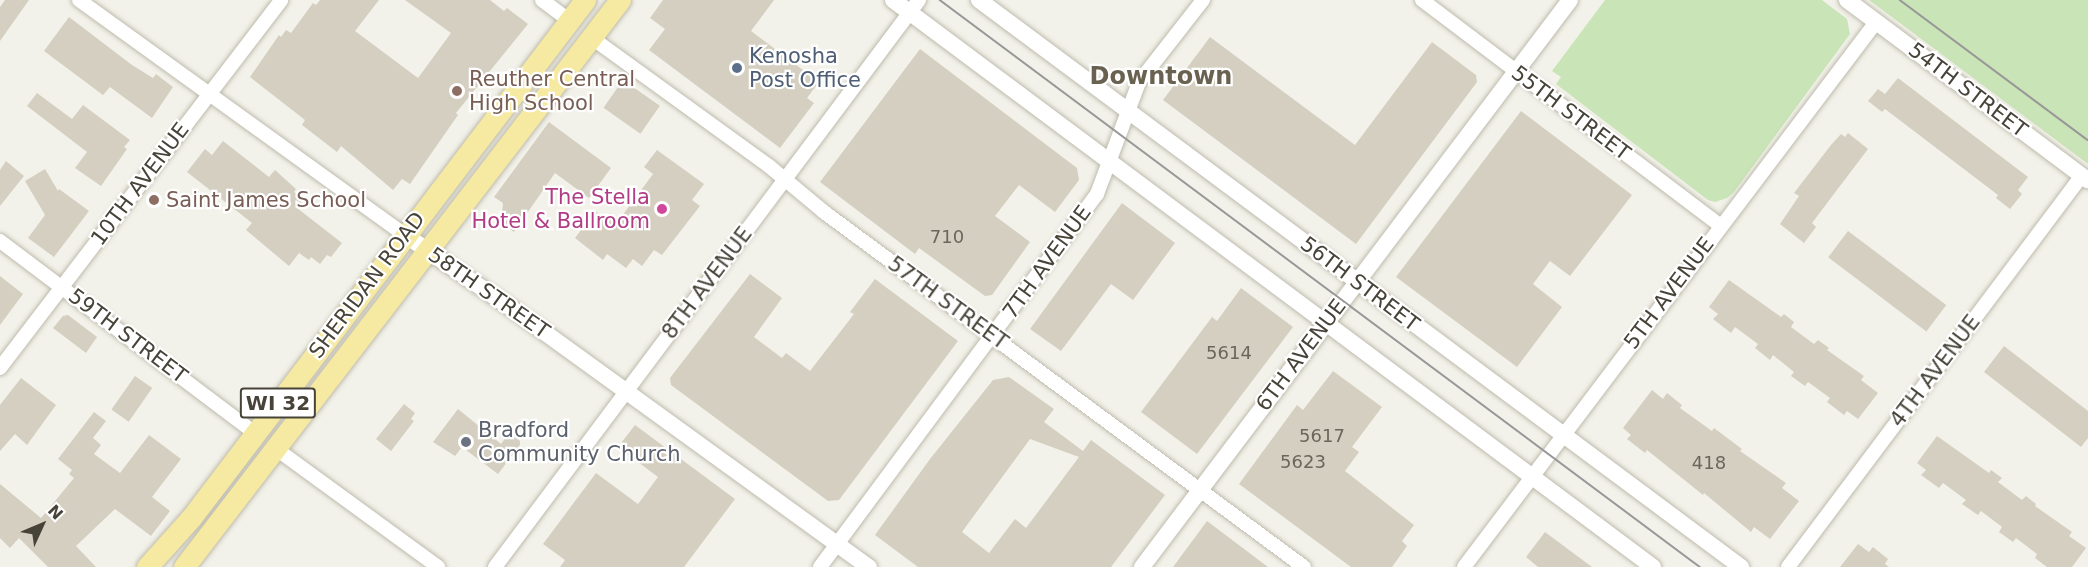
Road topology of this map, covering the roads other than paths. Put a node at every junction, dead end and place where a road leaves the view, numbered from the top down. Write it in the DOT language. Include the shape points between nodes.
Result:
graph roads {
  1 [pos="79,0"];
  2 [pos="281,0"];
  3 [pos="542,0"];
  4 [pos="585,0"];
  5 [pos="620,0"];
  6 [pos="893,0"];
  7 [pos="979,0"];
  8 [pos="1203,0"];
  9 [pos="1422,0"];
  10 [pos="1570,0"];
  11 [pos="1847,0"];
  12 [pos="915,6"];
  13 [pos="569,20"];
  14 [pos="1876,22"];
  15 [pos="592,38"];
  16 [pos="1516,71"];
  17 [pos="209,92"];
  18 [pos="1127,112"];
  19 [pos="1108,163"];
  20 [pos="2085,178"];
  21 [pos="786,180"];
  22 [pos="1720,225"];
  23 [pos="405,235"];
  24 [pos="0,241"];
  25 [pos="427,248"];
  26 [pos="1357,282"];
  27 [pos="62,287"];
  28 [pos="1325,323"];
  29 [pos="993,337"];
  30 [pos="0,368"];
  31 [pos="626,390"];
  32 [pos="255,432"];
  33 [pos="1563,434"];
  34 [pos="275,448"];
  35 [pos="1532,476"];
  36 [pos="1200,489"];
  37 [pos="837,543"];
  38 [pos="147,567"];
  39 [pos="184,567"];
  40 [pos="438,567"];
  41 [pos="495,567"];
  42 [pos="820,567"];
  43 [pos="869,567"];
  44 [pos="1142,567"];
  45 [pos="1304,567"];
  46 [pos="1464,567"];
  47 [pos="1653,567"];
  48 [pos="1741,567"];
  49 [pos="1788,567"];
  1 -- 17 [label="street, 58TH STREET"];
  2 -- 17 [label="street, 10TH AVENUE"];
  3 -- 13 [label="street"];
  4 -- 13 [label="main road, SHERIDAN ROAD / WI 32"];
  5 -- 15 [label="main road, SHERIDAN ROAD / WI 32"];
  6 -- 12 [label="street"];
  7 -- 18 [label="street, 56TH STREET"];
  8 -- 18 [label="street, 7TH AVENUE" via="1139,82"];
  9 -- 16 [label="street, 55TH STREET"];
  10 -- 16 [label="street, 6TH AVENUE"];
  11 -- 14 [label="street, 54TH STREET"];
  12 -- 19 [label="street"];
  12 -- 21 [label="street, 8TH AVENUE"];
  13 -- 23 [label="main road, SHERIDAN ROAD / WI 32"];
  14 -- 20 [label="street, 54TH STREET"];
  14 -- 22 [label="street, 5TH AVENUE"];
  15 -- 21 [label="street, 57TH STREET"];
  15 -- 25 [label="main road, SHERIDAN ROAD / WI 32"];
  16 -- 22 [label="street, 55TH STREET"];
  16 -- 26 [label="street, 6TH AVENUE"];
  17 -- 23 [label="street, 58TH STREET"];
  17 -- 27 [label="street, 10TH AVENUE"];
  18 -- 19 [label="street, 7TH AVENUE"];
  18 -- 26 [label="street, 56TH STREET"];
  19 -- 28 [label="street"];
  19 -- 29 [label="street, 7TH AVENUE" via="1097,194"];
  20 -- 49 [label="street, 4TH AVENUE"];
  21 -- 29 [label="street, 57TH STREET"];
  21 -- 31 [label="street, 8TH AVENUE"];
  22 -- 33 [label="street, 5TH AVENUE"];
  23 -- 25 [label="street, 58TH STREET"];
  23 -- 32 [label="main road, SHERIDAN ROAD / WI 32"];
  24 -- 27 [label="street, 59TH STREET"];
  25 -- 31 [label="street, 58TH STREET"];
  25 -- 34 [label="main road, SHERIDAN ROAD / WI 32"];
  26 -- 28 [label="street, 6TH AVENUE"];
  26 -- 33 [label="street, 56TH STREET"];
  27 -- 30 [label="street, 10TH AVENUE"];
  27 -- 32 [label="street, 59TH STREET"];
  28 -- 35 [label="street"];
  28 -- 36 [label="street, 6TH AVENUE"];
  29 -- 36 [label="street, 57TH STREET"];
  29 -- 37 [label="street, 7TH AVENUE"];
  31 -- 37 [label="street, 58TH STREET"];
  31 -- 41 [label="street, 8TH AVENUE"];
  32 -- 38 [label="main road, SHERIDAN ROAD / WI 32" via="191,518"];
  33 -- 35 [label="street, 5TH AVENUE"];
  33 -- 48 [label="street, 56TH STREET"];
  34 -- 39 [label="main road, SHERIDAN ROAD / WI 32"];
  34 -- 40 [label="street"];
  35 -- 46 [label="street, 5TH AVENUE"];
  35 -- 47 [label="street"];
  36 -- 44 [label="street, 6TH AVENUE"];
  36 -- 45 [label="street, 57TH STREET"];
  37 -- 42 [label="street, 7TH AVENUE"];
  37 -- 43 [label="street, 58TH STREET"];
}
